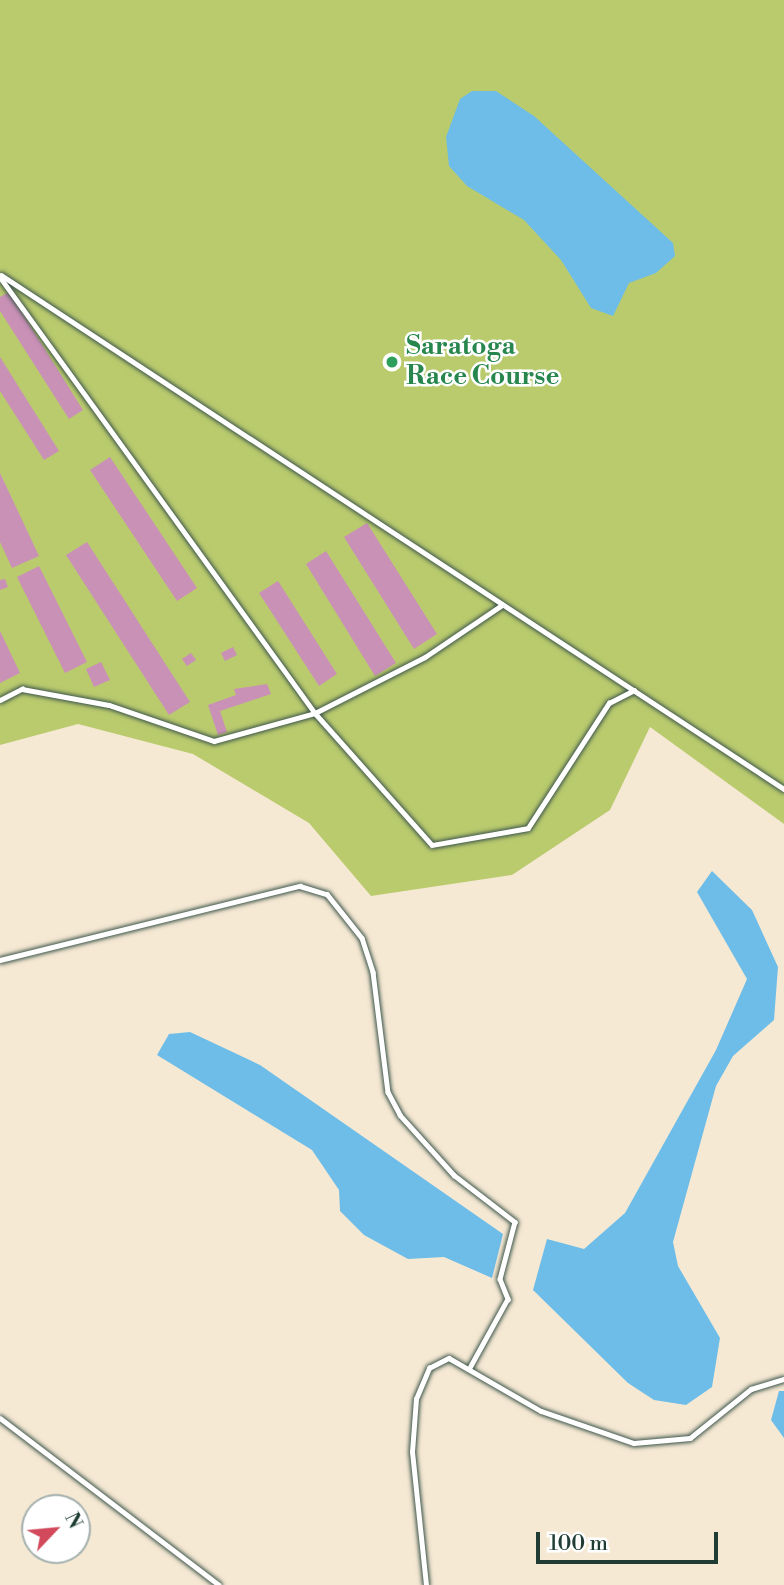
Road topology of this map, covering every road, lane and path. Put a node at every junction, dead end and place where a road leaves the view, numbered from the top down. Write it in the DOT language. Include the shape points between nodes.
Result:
graph roads {
  1 [pos="0,276"];
  2 [pos="502,605"];
  3 [pos="634,690"];
  4 [pos="0,700"];
  5 [pos="315,713"];
  6 [pos="784,789"];
  7 [pos="0,960"];
  8 [pos="471,1366"];
  9 [pos="784,1378"];
  10 [pos="0,1418"];
  11 [pos="219,1585"];
  12 [pos="426,1585"];
  1 -- 2 [label="lane"];
  1 -- 5 [label="lane"];
  2 -- 3 [label="lane"];
  2 -- 5 [label="lane" via="425,657"];
  3 -- 5 [label="lane" via="610,702 528,828 432,845"];
  3 -- 6 [label="lane"];
  4 -- 5 [label="lane" via="22,689 109,705 214,741"];
  7 -- 8 [label="lane" via="300,886 327,894 362,938 373,972 388,1092 400,1115 454,1175 515,1222 500,1279 508,1299"];
  8 -- 9 [label="lane" via="541,1411 634,1443 690,1438 751,1389"];
  8 -- 12 [label="lane" via="449,1358 429,1368 416,1399 412,1452"];
  10 -- 11 [label="lane"];
}
